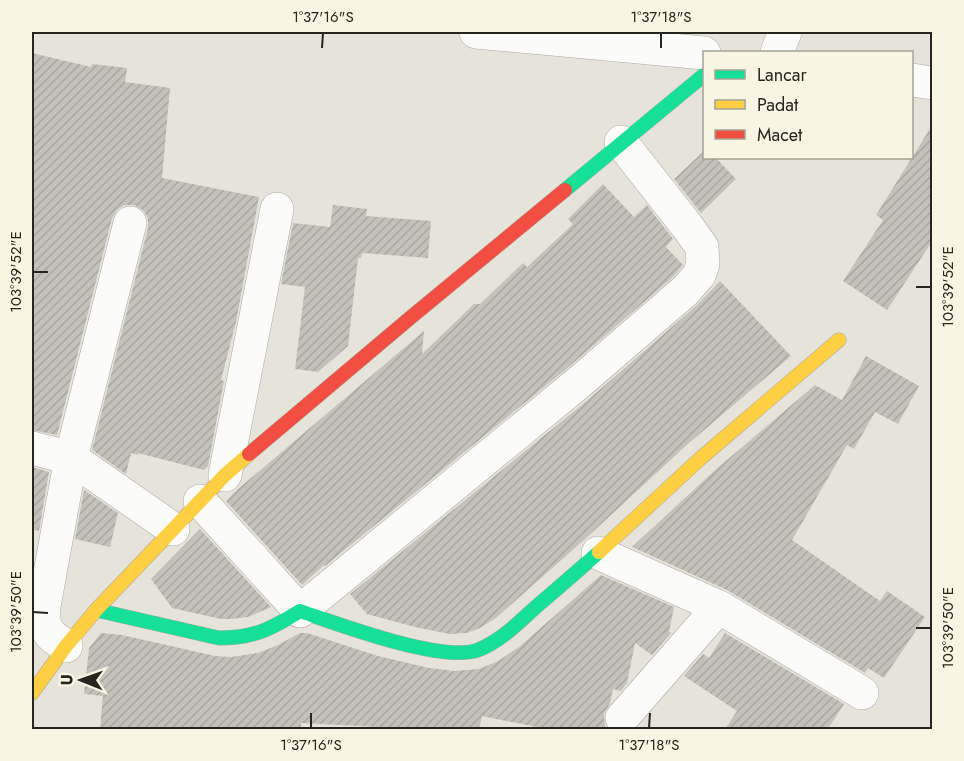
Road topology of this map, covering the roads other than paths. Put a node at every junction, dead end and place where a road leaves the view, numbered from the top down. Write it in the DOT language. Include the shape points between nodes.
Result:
graph roads {
  1 [pos="476,32"];
  2 [pos="785,32"];
  3 [pos="777,51"];
  4 [pos="703,53"];
  5 [pos="703,77"];
  6 [pos="913,80"];
  7 [pos="933,84"];
  8 [pos="621,142"];
  9 [pos="277,209"];
  10 [pos="130,223"];
  11 [pos="839,340"];
  12 [pos="32,448"];
  13 [pos="71,458"];
  14 [pos="225,475"];
  15 [pos="200,501"];
  16 [pos="173,529"];
  17 [pos="598,554"];
  18 [pos="719,607"];
  19 [pos="96,610"];
  20 [pos="300,611"];
  21 [pos="66,646"];
  22 [pos="32,693"];
  23 [pos="862,693"];
  24 [pos="622,718"];
  1 -- 4 [label="street"];
  2 -- 3 [label="street"];
  5 -- 8 [label="street"];
  6 -- 7 [label="street"];
  8 -- 14 [label="street"];
  8 -- 20 [label="street" via="702,247 699,275 577,384"];
  9 -- 14 [label="street"];
  10 -- 13 [label="street"];
  11 -- 17 [label="street" via="702,456"];
  12 -- 13 [label="street"];
  13 -- 16 [label="street"];
  13 -- 21 [label="street" via="44,606 44,622 50,635"];
  14 -- 15 [label="street"];
  15 -- 16 [label="street"];
  15 -- 20 [label="street"];
  16 -- 19 [label="street"];
  17 -- 18 [label="street"];
  17 -- 20 [label="street" via="507,633 473,652 429,649 377,637"];
  18 -- 23 [label="street"];
  18 -- 24 [label="street"];
  19 -- 20 [label="street" via="235,639 266,631"];
  19 -- 21 [label="street"];
  21 -- 22 [label="street"];
}
